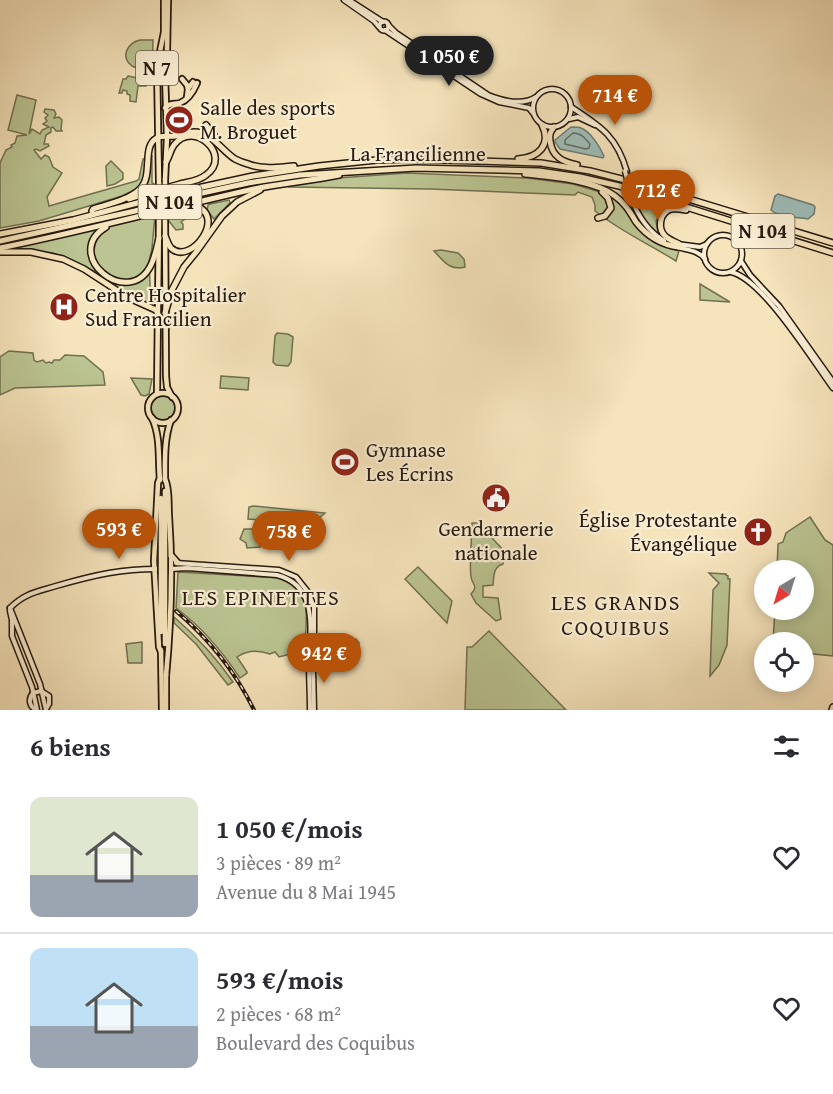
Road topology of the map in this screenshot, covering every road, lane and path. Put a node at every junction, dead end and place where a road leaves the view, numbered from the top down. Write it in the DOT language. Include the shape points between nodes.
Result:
graph roads {
  1 [pos="166,0"];
  2 [pos="344,0"];
  3 [pos="349,0"];
  4 [pos="383,22"];
  5 [pos="388,26"];
  6 [pos="380,27"];
  7 [pos="385,30"];
  8 [pos="419,48"];
  9 [pos="441,69"];
  10 [pos="182,79"];
  11 [pos="188,89"];
  12 [pos="187,97"];
  13 [pos="165,98"];
  14 [pos="536,98"];
  15 [pos="174,103"];
  16 [pos="571,106"];
  17 [pos="165,108"];
  18 [pos="533,113"];
  19 [pos="568,119"];
  20 [pos="206,125"];
  21 [pos="542,125"];
  22 [pos="554,127"];
  23 [pos="167,136"];
  24 [pos="158,137"];
  25 [pos="240,161"];
  26 [pos="500,161"];
  27 [pos="166,162"];
  28 [pos="334,164"];
  29 [pos="342,171"];
  30 [pos="520,171"];
  31 [pos="626,171"];
  32 [pos="633,182"];
  33 [pos="273,185"];
  34 [pos="587,185"];
  35 [pos="181,205"];
  36 [pos="694,209"];
  37 [pos="92,211"];
  38 [pos="598,218"];
  39 [pos="162,219"];
  40 [pos="113,223"];
  41 [pos="55,224"];
  42 [pos="0,234"];
  43 [pos="162,237"];
  44 [pos="0,241"];
  45 [pos="833,243"];
  46 [pos="707,244"];
  47 [pos="679,246"];
  48 [pos="0,250"];
  49 [pos="833,253"];
  50 [pos="705,259"];
  51 [pos="741,261"];
  52 [pos="731,272"];
  53 [pos="165,313"];
  54 [pos="158,314"];
  55 [pos="833,382"];
  56 [pos="833,388"];
  57 [pos="157,394"];
  58 [pos="172,397"];
  59 [pos="152,418"];
  60 [pos="171,420"];
  61 [pos="162,479"];
  62 [pos="172,556"];
  63 [pos="172,563"];
  64 [pos="178,563"];
  65 [pos="152,567"];
  66 [pos="172,569"];
  67 [pos="163,574"];
  68 [pos="10,608"];
  69 [pos="161,652"];
  70 [pos="166,676"];
  71 [pos="42,691"];
  72 [pos="33,693"];
  73 [pos="36,710"];
  74 [pos="45,710"];
  75 [pos="164,710"];
  76 [pos="312,710"];
  1 -- 13 [label="main road, N 7"];
  1 -- 24 [label="main road, N 7" via="157,66"];
  2 -- 6 [label="main road"];
  3 -- 4 [label="main road"];
  4 -- 5 [label="main road"];
  4 -- 6 [label="main road"];
  5 -- 7 [label="main road"];
  5 -- 8 [label="main road"];
  6 -- 7 [label="main road"];
  7 -- 9 [label="main road"];
  8 -- 9 [label="main road"];
  8 -- 14 [label="main road" via="495,98 524,103"];
  9 -- 18 [label="main road" via="487,97 529,108"];
  10 -- 11 [label="main road"];
  11 -- 12 [label="main road"];
  11 -- 12 [label="main road" via="195,82"];
  12 -- 15 [label="main road"];
  13 -- 15 [label="main road"];
  13 -- 17 [label="main road, N 7"];
  14 -- 16 [label="main road" via="546,90 556,90 566,96"];
  14 -- 18 [label="main road"];
  15 -- 17 [label="main road"];
  16 -- 19 [label="main road"];
  16 -- 31 [label="main road" via="609,136"];
  17 -- 23 [label="main road, N 7"];
  18 -- 21 [label="main road"];
  19 -- 22 [label="main road"];
  19 -- 31 [label="main road" via="582,118 600,129 618,152"];
  20 -- 25 [label="highway"];
  21 -- 22 [label="main road"];
  21 -- 26 [label="highway" via="546,139 538,152 523,159"];
  22 -- 32 [label="highway" via="550,142 559,159"];
  23 -- 24 [label="highway"];
  23 -- 25 [label="highway" via="201,133"];
  23 -- 27 [label="main road, N 7"];
  24 -- 37 [label="highway" via="148,148 148,174 141,188"];
  24 -- 39 [label="main road, N 7, bridge"];
  25 -- 28 [label="highway" via="263,168"];
  26 -- 28 [label="highway, La Francilienne / N 104" via="411,159"];
  26 -- 32 [label="highway, La Francilienne / N 104" via="577,168"];
  27 -- 37 [label="highway" via="176,142 194,136 209,144 215,160 212,169 201,178"];
  27 -- 39 [label="main road, N 7, bridge"];
  28 -- 41 [label="highway, La Francilienne / N 104" via="225,181"];
  29 -- 30 [label="highway, La Francilienne / N 104"];
  29 -- 33 [label="highway" via="338,175"];
  29 -- 44 [label="highway, La Francilienne / N 104" via="248,183"];
  30 -- 34 [label="highway"];
  30 -- 36 [label="highway, La Francilienne / N 104" via="596,180"];
  31 -- 47 [label="main road, bridge" via="637,213 650,231 668,244"];
  32 -- 45 [label="highway, La Francilienne / N 104"];
  33 -- 35 [label="highway"];
  33 -- 53 [label="highway" via="245,197 222,216 184,267"];
  34 -- 38 [label="highway" via="604,193 610,201 609,212"];
  34 -- 47 [label="highway" via="615,196 650,236"];
  35 -- 40 [label="highway"];
  35 -- 43 [label="highway" via="195,205 203,210 208,220 205,234 196,245 180,252"];
  36 -- 47 [label="highway" via="669,210 661,220 666,237"];
  36 -- 49 [label="highway, La Francilienne / N 104"];
  37 -- 41 [label="highway"];
  39 -- 43 [label="main road, N 7"];
  40 -- 43 [label="highway" via="98,233 91,251 98,269 114,281 127,282 145,273"];
  40 -- 48 [label="highway"];
  41 -- 42 [label="highway, La Francilienne / N 104"];
  43 -- 53 [label="main road, N 7"];
  43 -- 54 [label="main road, N 7"];
  46 -- 47 [label="main road"];
  46 -- 50 [label="main road"];
  46 -- 51 [label="main road" via="719,236 734,238 742,251"];
  47 -- 50 [label="main road"];
  48 -- 54 [label="highway" via="63,259"];
  50 -- 52 [label="main road" via="713,271"];
  51 -- 52 [label="main road"];
  51 -- 55 [label="main road"];
  52 -- 56 [label="main road" via="744,277 771,303"];
  53 -- 58 [label="main road, N 7" via="166,376"];
  54 -- 57 [label="main road, N 7"];
  57 -- 58 [label="main road"];
  57 -- 59 [label="main road" via="147,407"];
  58 -- 60 [label="main road" via="177,410"];
  59 -- 60 [label="main road" via="163,423"];
  59 -- 61 [label="main road"];
  60 -- 61 [label="main road"];
  61 -- 62 [label="main road" via="167,483"];
  61 -- 65 [label="main road" via="158,483"];
  61 -- 67 [label="main road, bridge"];
  62 -- 63 [label="main road"];
  62 -- 64 [label="main road"];
  63 -- 64 [label="main road"];
  63 -- 65 [label="main road"];
  63 -- 66 [label="main road"];
  64 -- 76 [label="main road" via="279,570 296,577 314,607"];
  65 -- 66 [label="main road"];
  65 -- 68 [label="main road" via="61,585 23,596"];
  65 -- 69 [label="main road"];
  66 -- 70 [label="main road"];
  66 -- 76 [label="main road" via="277,575 301,590 310,619"];
  67 -- 69 [label="main road"];
  67 -- 70 [label="main road"];
  68 -- 71 [label="main road"];
  68 -- 72 [label="main road" via="12,636"];
  69 -- 75 [label="main road"];
  70 -- 75 [label="main road"];
  71 -- 72 [label="main road"];
  71 -- 74 [label="main road" via="50,700"];
  72 -- 73 [label="main road"];
}
